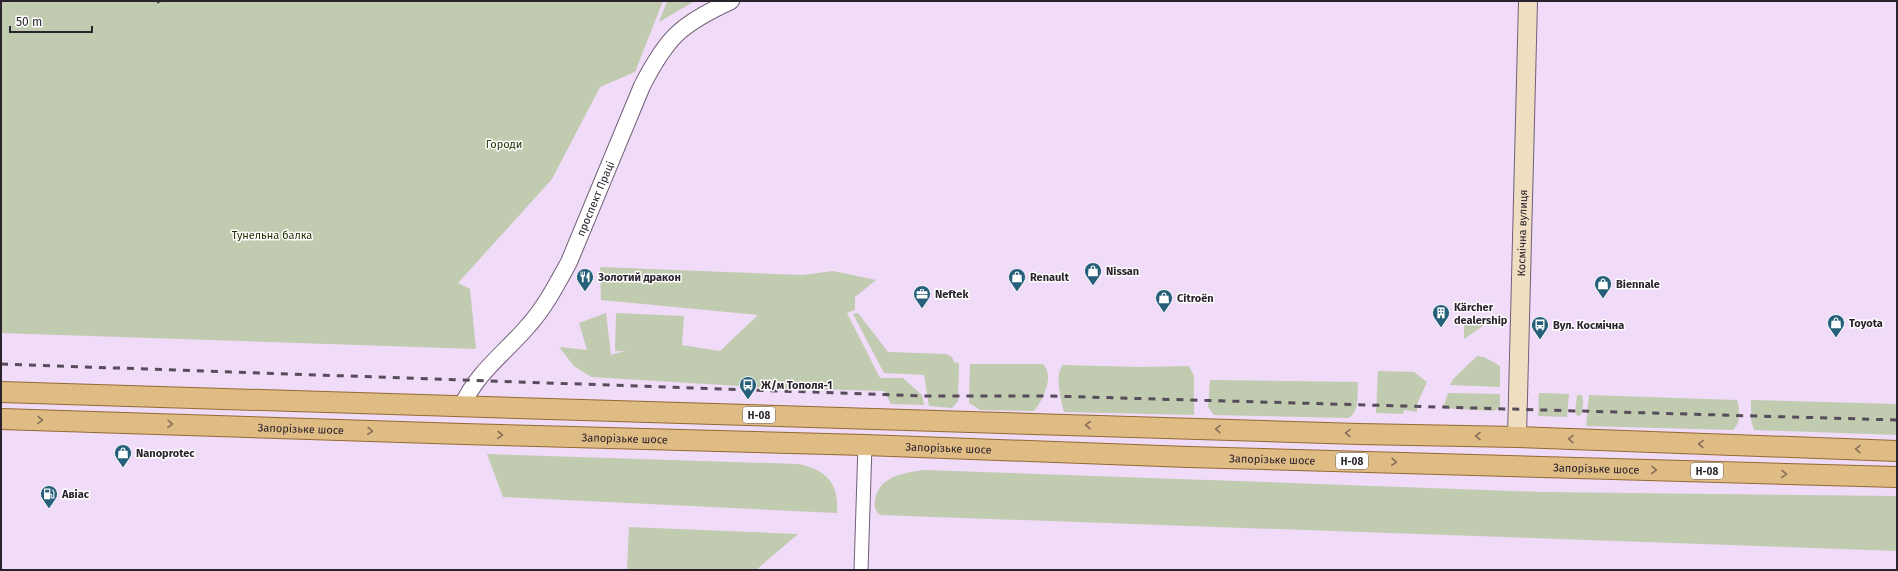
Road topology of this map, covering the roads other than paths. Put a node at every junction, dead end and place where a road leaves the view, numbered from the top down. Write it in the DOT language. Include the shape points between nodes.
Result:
graph roads {
  1 [pos="731,1"];
  2 [pos="1528,1"];
  3 [pos="1,392"];
  4 [pos="462,406"];
  5 [pos="866,418"];
  6 [pos="1,419"];
  7 [pos="462,434"];
  8 [pos="1517,437"];
  9 [pos="865,445"];
  10 [pos="1897,451"];
  11 [pos="1517,465"];
  12 [pos="1897,477"];
  13 [pos="861,570"];
  1 -- 4 [label="street, проспект Праці" via="704,14 680,30 656,59 642,86 569,262 554,289 530,324 475,381"];
  2 -- 8 [label="main road, Космічна вулиця"];
  3 -- 4 [label="main road, Н-08"];
  4 -- 5 [label="main road, Н-08"];
  4 -- 7 [label="main road"];
  8 -- 5 [label="main road, Н-08, one-way"];
  5 -- 9 [label="main road"];
  6 -- 7 [label="main road, Запорізьке шосе / Н-08, one-way"];
  7 -- 9 [label="main road, Запорізьке шосе / Н-08, one-way"];
  10 -- 8 [label="main road, Н-08, one-way"];
  8 -- 11 [label="main road, Космічна вулиця"];
  9 -- 11 [label="main road, Запорізьке шосе / Н-08, one-way" via="1188,457"];
  9 -- 13 [label="street"];
  11 -- 12 [label="main road, Запорізьке шосе / Н-08, one-way"];
}
